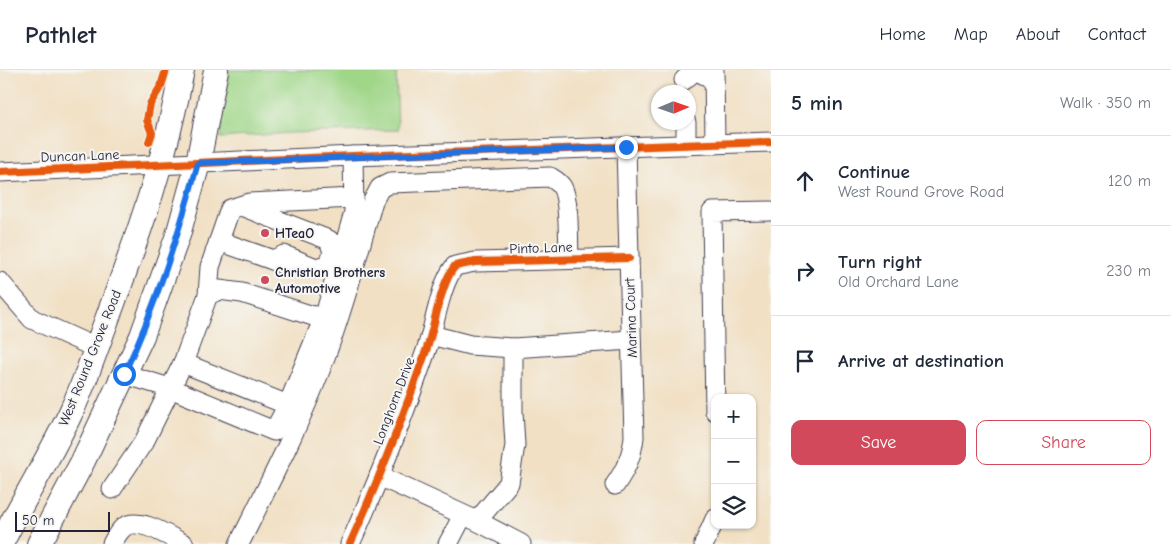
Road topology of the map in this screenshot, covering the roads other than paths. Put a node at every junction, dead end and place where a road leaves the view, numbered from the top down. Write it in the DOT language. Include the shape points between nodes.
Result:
graph roads {
  1 [pos="182,70"];
  2 [pos="216,70"];
  3 [pos="714,76"];
  4 [pos="684,81"];
  5 [pos="686,130"];
  6 [pos="771,142"];
  7 [pos="715,144"];
  8 [pos="686,145"];
  9 [pos="626,147"];
  10 [pos="353,156"];
  11 [pos="199,157"];
  12 [pos="160,165"];
  13 [pos="0,172"];
  14 [pos="354,198"];
  15 [pos="240,206"];
  16 [pos="771,211"];
  17 [pos="219,241"];
  18 [pos="629,258"];
  19 [pos="273,260"];
  20 [pos="569,260"];
  21 [pos="455,266"];
  22 [pos="0,282"];
  23 [pos="334,282"];
  24 [pos="208,295"];
  25 [pos="325,315"];
  26 [pos="431,335"];
  27 [pos="631,340"];
  28 [pos="96,348"];
  29 [pos="513,348"];
  30 [pos="183,362"];
  31 [pos="124,374"];
  32 [pos="170,388"];
  33 [pos="715,394"];
  34 [pos="288,405"];
  35 [pos="379,476"];
  36 [pos="615,485"];
  37 [pos="112,489"];
  38 [pos="470,518"];
  39 [pos="711,528"];
  40 [pos="1,544"];
  41 [pos="39,544"];
  42 [pos="112,544"];
  43 [pos="184,544"];
  44 [pos="239,544"];
  45 [pos="350,544"];
  46 [pos="448,544"];
  47 [pos="521,544"];
  48 [pos="704,544"];
  1 -- 12 [label="main road, West Round Grove Road"];
  2 -- 11 [label="main road"];
  3 -- 4 [label="street" via="697,72"];
  3 -- 7 [label="street"];
  5 -- 8 [label="street"];
  6 -- 7 [label="street, Duncan Lane"];
  7 -- 8 [label="street, Duncan Lane"];
  8 -- 9 [label="street, Duncan Lane"];
  9 -- 10 [label="street, Duncan Lane"];
  9 -- 18 [label="street, Marina Court"];
  10 -- 11 [label="street, Duncan Lane"];
  10 -- 14 [label="street"];
  11 -- 12 [label="street, Duncan Lane"];
  11 -- 31 [label="main road" via="178,235 142,336"];
  12 -- 13 [label="street, Duncan Lane"];
  12 -- 28 [label="main road, West Round Grove Road" via="134,247"];
  14 -- 15 [label="street"];
  14 -- 23 [label="street" via="354,212"];
  15 -- 17 [label="street" via="230,209"];
  15 -- 19 [label="street" via="329,240 333,252 328,264 316,268 284,256"];
  16 -- 33 [label="street" via="712,212"];
  17 -- 19 [label="street"];
  17 -- 24 [label="street" via="210,267"];
  18 -- 20 [label="street, Pinto Lane"];
  18 -- 27 [label="street, Marina Court"];
  19 -- 23 [label="street"];
  20 -- 21 [label="street, Pinto Lane" via="475,262"];
  20 -- 44 [label="street" via="567,205 563,189 550,177 390,184 380,188 373,201 343,307 321,368 294,432"];
  21 -- 26 [label="street, Longhorn Drive" via="447,280"];
  22 -- 28 [label="street" via="32,319"];
  23 -- 25 [label="street"];
  24 -- 25 [label="street" via="218,290 242,293 313,316"];
  24 -- 30 [label="street"];
  25 -- 34 [label="street"];
  26 -- 29 [label="street" via="470,345"];
  26 -- 35 [label="street, Longhorn Drive"];
  27 -- 29 [label="street"];
  27 -- 36 [label="street, Marina Court" via="634,437 627,468"];
  28 -- 40 [label="main road, West Round Grove Road" via="72,410"];
  29 -- 38 [label="street" via="515,445 509,483"];
  30 -- 32 [label="street"];
  30 -- 34 [label="street"];
  31 -- 32 [label="street"];
  31 -- 41 [label="main road"];
  32 -- 34 [label="street" via="274,431"];
  32 -- 37 [label="street" via="144,440"];
  35 -- 38 [label="street"];
  35 -- 45 [label="street, Longhorn Drive"];
  38 -- 46 [label="street"];
  38 -- 47 [label="street"];
  39 -- 48 [label="street"];
  42 -- 43 [label="street" via="124,527 131,524 157,530"];
}
